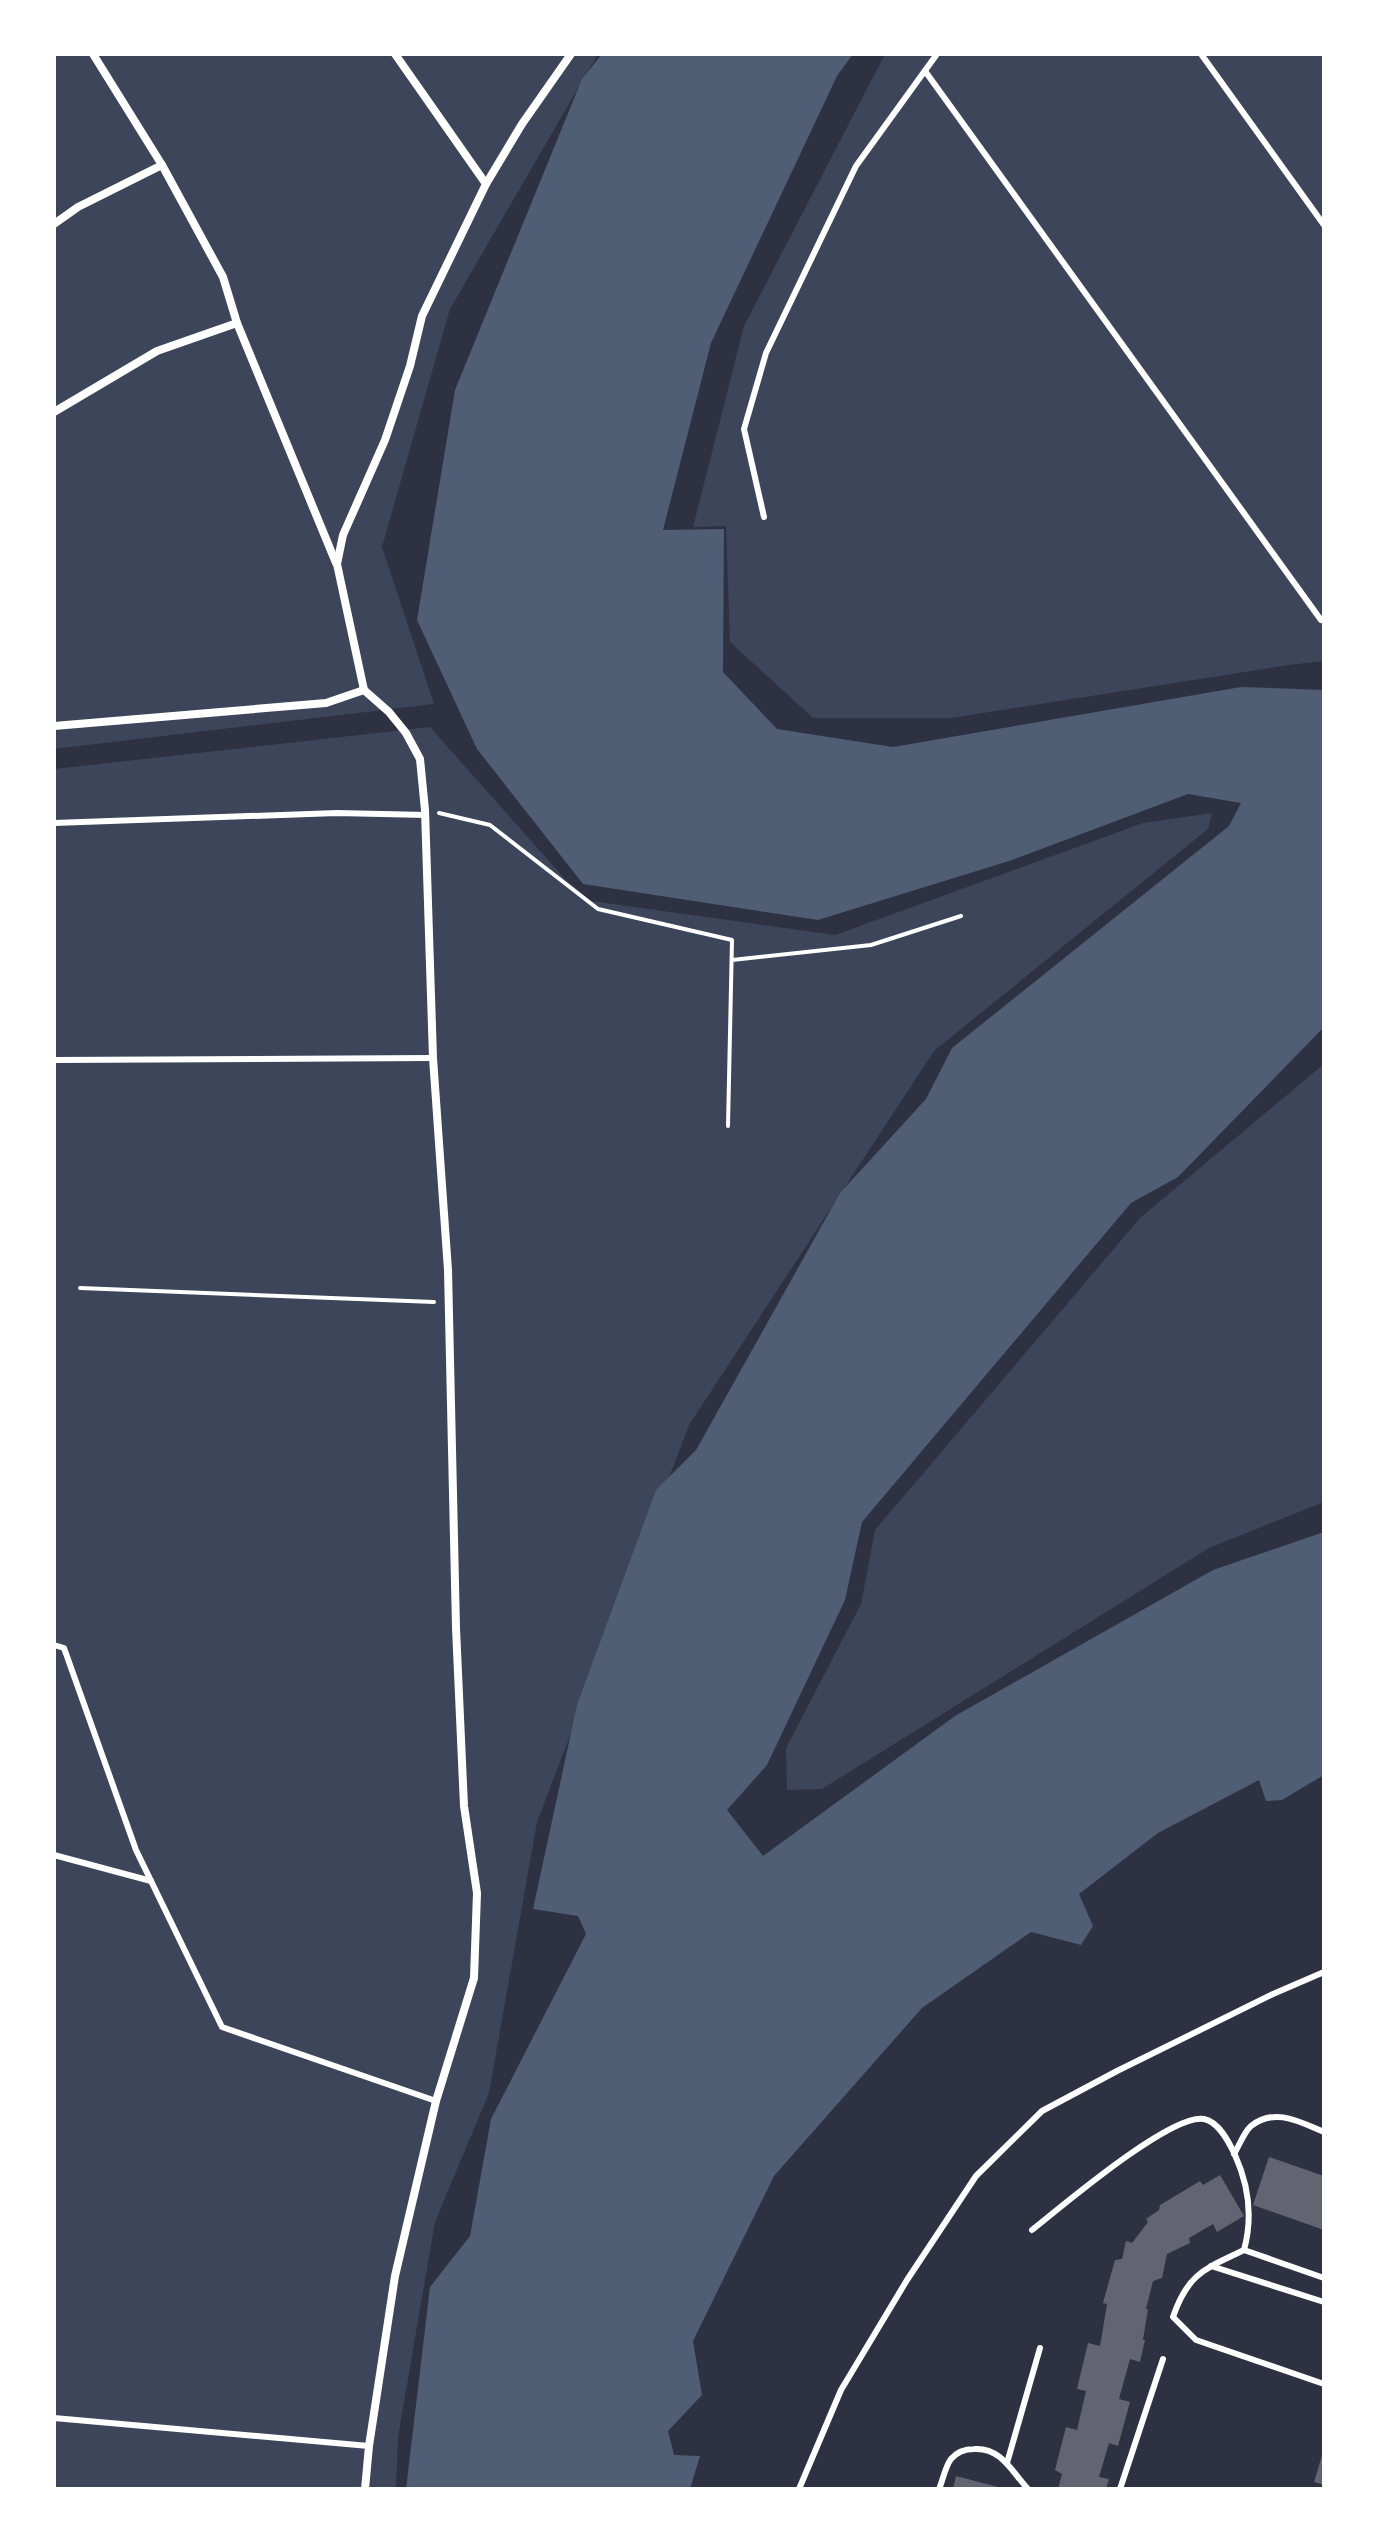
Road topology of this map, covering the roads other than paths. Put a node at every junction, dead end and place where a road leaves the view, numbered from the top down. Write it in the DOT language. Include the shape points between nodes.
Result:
graph roads {
  1 [pos="93,54"];
  2 [pos="395,54"];
  3 [pos="571,54"];
  4 [pos="937,54"];
  5 [pos="1201,54"];
  6 [pos="925,71"];
  7 [pos="162,165"];
  8 [pos="486,184"];
  9 [pos="54,224"];
  10 [pos="1324,225"];
  11 [pos="237,323"];
  12 [pos="54,412"];
  13 [pos="764,517"];
  14 [pos="337,564"];
  15 [pos="1321,620"];
  16 [pos="364,690"];
  17 [pos="54,726"];
  18 [pos="425,812"];
  19 [pos="54,823"];
  20 [pos="433,1058"];
  21 [pos="54,1060"];
  22 [pos="54,1645"];
  23 [pos="54,1855"];
  24 [pos="151,1881"];
  25 [pos="1324,1972"];
  26 [pos="436,2101"];
  27 [pos="1324,2132"];
  28 [pos="1234,2154"];
  29 [pos="1032,2230"];
  30 [pos="1244,2250"];
  31 [pos="1211,2266"];
  32 [pos="1324,2278"];
  33 [pos="1324,2302"];
  34 [pos="1040,2348"];
  35 [pos="1163,2359"];
  36 [pos="1324,2384"];
  37 [pos="54,2418"];
  38 [pos="369,2446"];
  39 [pos="1007,2463"];
  40 [pos="365,2489"];
  41 [pos="799,2489"];
  42 [pos="939,2489"];
  43 [pos="1028,2489"];
  44 [pos="1120,2489"];
  1 -- 7 [label="street"];
  2 -- 8 [label="street"];
  3 -- 8 [label="street"];
  4 -- 6 [label="lane"];
  5 -- 10 [label="lane"];
  6 -- 13 [label="lane" via="856,166 766,353 744,429"];
  6 -- 15 [label="lane"];
  7 -- 9 [label="street"];
  7 -- 11 [label="street" via="223,277"];
  8 -- 14 [label="street" via="422,316 385,440 343,535"];
  11 -- 12 [label="street" via="157,351"];
  11 -- 14 [label="street"];
  14 -- 16 [label="street"];
  16 -- 17 [label="street" via="326,703"];
  16 -- 18 [label="street" via="389,712 420,759"];
  18 -- 19 [label="lane"];
  18 -- 20 [label="street"];
  20 -- 21 [label="lane"];
  20 -- 26 [label="street" via="448,1302 464,1806 477,1893 474,1978"];
  22 -- 24 [label="lane" via="64,1648"];
  23 -- 24 [label="lane"];
  24 -- 26 [label="lane" via="222,2027"];
  25 -- 41 [label="lane" via="1042,2111 976,2176 907,2280 841,2390"];
  26 -- 38 [label="street" via="395,2276"];
  27 -- 28 [label="lane" via="1279,2115 1269,2117 1250,2127"];
  28 -- 29 [label="lane" via="1215,2123 1201,2118 1166,2131"];
  28 -- 30 [label="lane" via="1249,2213"];
  30 -- 31 [label="lane"];
  30 -- 32 [label="lane"];
  31 -- 33 [label="lane"];
  31 -- 36 [label="lane" via="1181,2294 1173,2317 1196,2340"];
  34 -- 39 [label="lane"];
  35 -- 44 [label="lane"];
  37 -- 38 [label="lane"];
  38 -- 40 [label="street"];
  39 -- 42 [label="lane" via="984,2449 960,2451 950,2460"];
  39 -- 43 [label="lane"];
}
